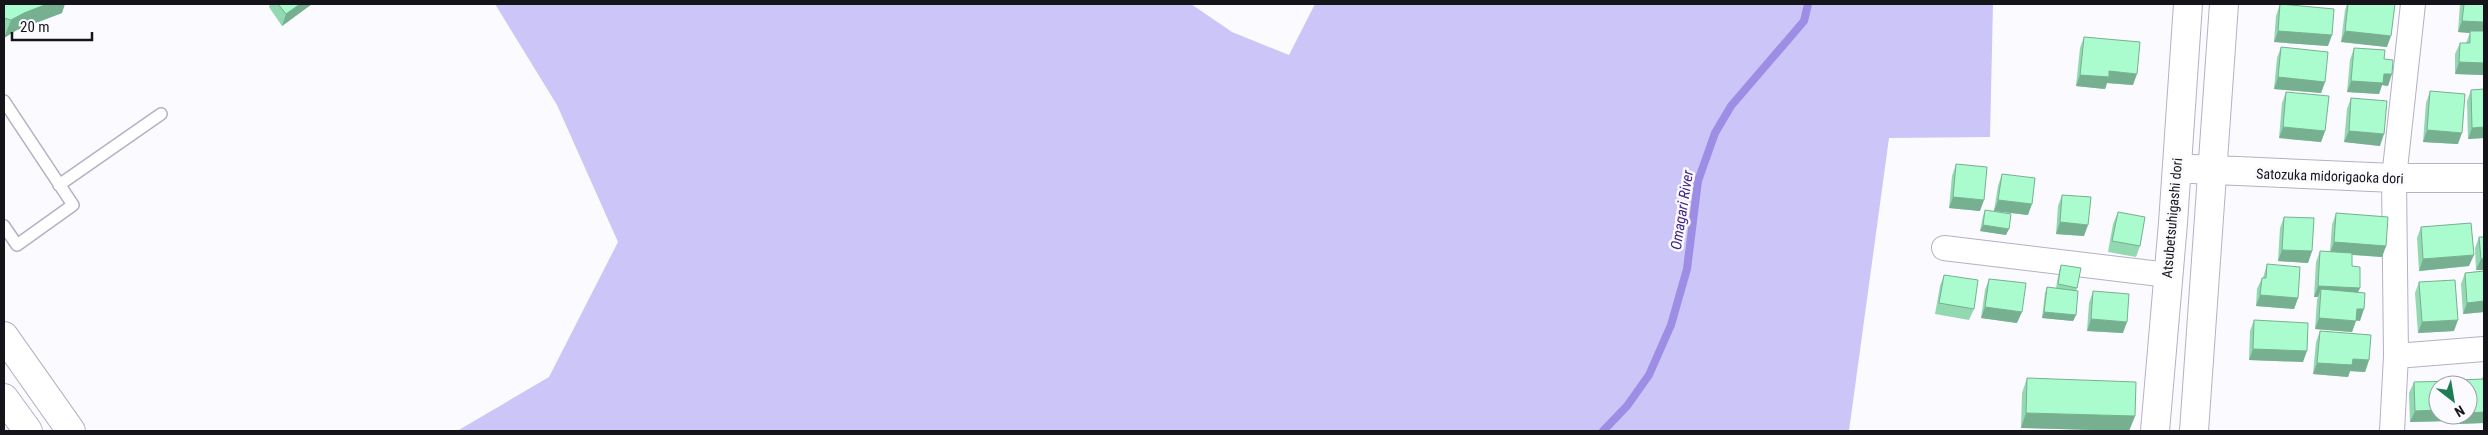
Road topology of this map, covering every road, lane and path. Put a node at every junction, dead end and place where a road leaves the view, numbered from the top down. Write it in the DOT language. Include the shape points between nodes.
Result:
graph roads {
  1 [pos="2188,4"];
  2 [pos="2224,4"];
  3 [pos="2413,4"];
  4 [pos="4,101"];
  5 [pos="161,114"];
  6 [pos="2177,168"];
  7 [pos="2212,171"];
  8 [pos="2394,178"];
  9 [pos="2484,178"];
  10 [pos="59,185"];
  11 [pos="4,226"];
  12 [pos="1944,248"];
  13 [pos="2168,275"];
  14 [pos="4,336"];
  15 [pos="2484,349"];
  16 [pos="2396,356"];
  17 [pos="71,431"];
  18 [pos="2155,431"];
  19 [pos="2194,431"];
  20 [pos="2392,431"];
  1 -- 6 [label="street, Atsubetsuhigashi dori"];
  2 -- 7 [label="street"];
  3 -- 8 [label="street"];
  4 -- 10 [label="lane"];
  5 -- 10 [label="lane"];
  6 -- 7 [label="street, Satozuka midorigaoka dori"];
  6 -- 13 [label="street, Atsubetsuhigashi dori"];
  7 -- 8 [label="street, Satozuka midorigaoka dori"];
  7 -- 19 [label="street"];
  8 -- 9 [label="street, Satozuka midorigaoka dori"];
  8 -- 16 [label="street"];
  10 -- 11 [label="lane" via="73,205 17,246"];
  12 -- 13 [label="street"];
  13 -- 18 [label="street, Atsubetsuhigashi dori"];
  14 -- 17 [label="street"];
  15 -- 16 [label="street"];
  16 -- 20 [label="street"];
}
